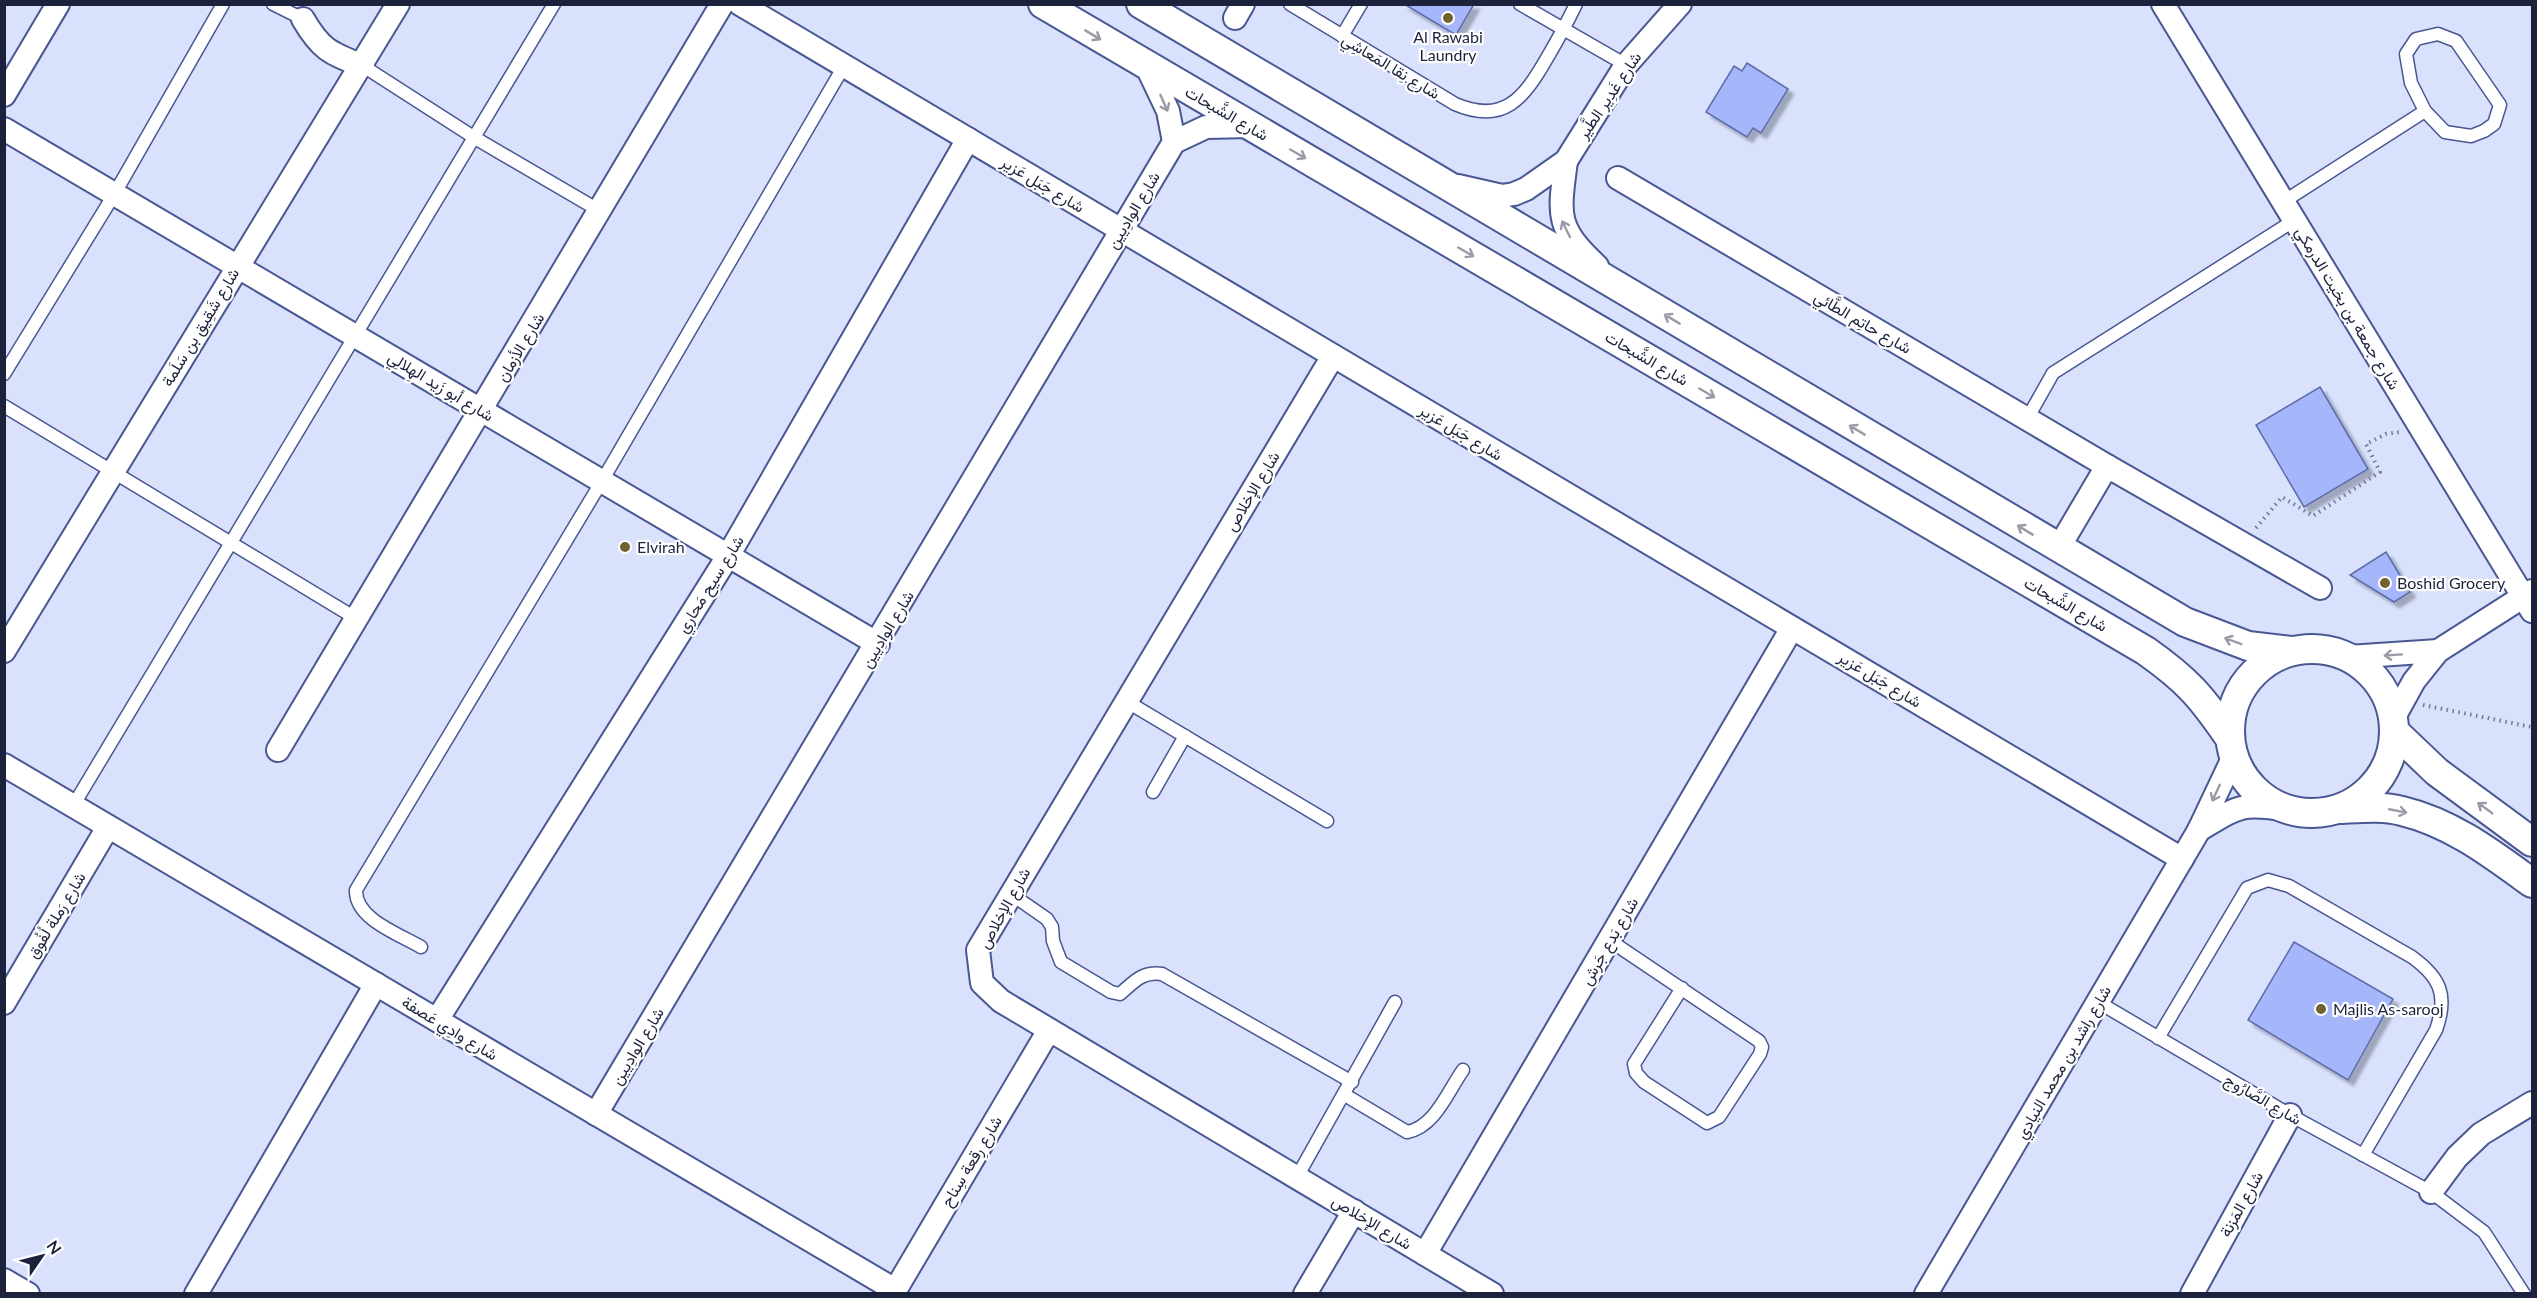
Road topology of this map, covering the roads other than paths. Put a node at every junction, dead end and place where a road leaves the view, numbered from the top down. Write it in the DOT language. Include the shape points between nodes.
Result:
graph roads {
  1 [pos="58,4"];
  2 [pos="223,4"];
  3 [pos="273,4"];
  4 [pos="398,4"];
  5 [pos="554,4"];
  6 [pos="722,4"];
  7 [pos="741,4"];
  8 [pos="1043,4"];
  9 [pos="1141,4"];
  10 [pos="1290,4"];
  11 [pos="1361,4"];
  12 [pos="1520,4"];
  13 [pos="1576,4"];
  14 [pos="1680,4"];
  15 [pos="2163,4"];
  16 [pos="303,20"];
  17 [pos="1564,29"];
  18 [pos="1342,36"];
  19 [pos="1626,65"];
  20 [pos="363,66"];
  21 [pos="844,66"];
  22 [pos="1147,67"];
  23 [pos="4,96"];
  24 [pos="2425,111"];
  25 [pos="1251,126"];
  26 [pos="4,129"];
  27 [pos="475,138"];
  28 [pos="968,139"];
  29 [pos="1174,142"];
  30 [pos="1566,161"];
  31 [pos="1618,178"];
  32 [pos="1441,183"];
  33 [pos="114,193"];
  34 [pos="600,211"];
  35 [pos="2289,211"];
  36 [pos="1121,230"];
  37 [pos="237,266"];
  38 [pos="1619,287"];
  39 [pos="355,335"];
  40 [pos="1333,356"];
  41 [pos="4,374"];
  42 [pos="4,406"];
  43 [pos="482,410"];
  44 [pos="2027,419"];
  45 [pos="2107,466"];
  46 [pos="112,473"];
  47 [pos="602,481"];
  48 [pos="231,544"];
  49 [pos="2058,549"];
  50 [pos="728,556"];
  51 [pos="2320,588"];
  52 [pos="2529,599"];
  53 [pos="357,619"];
  54 [pos="1792,628"];
  55 [pos="878,644"];
  56 [pos="4,651"];
  57 [pos="2291,651"];
  58 [pos="2438,651"];
  59 [pos="2348,657"];
  60 [pos="1126,701"];
  61 [pos="2396,717"];
  62 [pos="1185,736"];
  63 [pos="2231,746"];
  64 [pos="278,750"];
  65 [pos="4,765"];
  66 [pos="1154,792"];
  67 [pos="73,806"];
  68 [pos="2340,809"];
  69 [pos="2288,810"];
  70 [pos="1328,820"];
  71 [pos="108,827"];
  72 [pos="2199,830"];
  73 [pos="2532,842"];
  74 [pos="2182,859"];
  75 [pos="2532,883"];
  76 [pos="1011,894"];
  77 [pos="1609,940"];
  78 [pos="421,947"];
  79 [pos="376,984"];
  80 [pos="1682,988"];
  81 [pos="1395,1002"];
  82 [pos="2098,1002"];
  83 [pos="4,1004"];
  84 [pos="437,1020"];
  85 [pos="1049,1029"];
  86 [pos="2158,1038"];
  87 [pos="1463,1070"];
  88 [pos="1352,1082"];
  89 [pos="1345,1095"];
  90 [pos="2532,1103"];
  91 [pos="596,1114"];
  92 [pos="2290,1115"];
  93 [pos="2363,1155"];
  94 [pos="1297,1177"];
  95 [pos="2431,1191"];
  96 [pos="1354,1212"];
  97 [pos="1425,1254"];
  98 [pos="4,1280"];
  99 [pos="894,1292"];
  100 [pos="28,1293"];
  101 [pos="196,1293"];
  102 [pos="1305,1293"];
  103 [pos="1492,1293"];
  104 [pos="1926,1293"];
  105 [pos="2192,1293"];
  106 [pos="2524,1293"];
  1 -- 23 [label="street"];
  2 -- 33 [label="lane"];
  3 -- 16 [label="lane"];
  4 -- 20 [label="street, شارع شَقِيق بن سَلَمة"];
  5 -- 27 [label="lane"];
  6 -- 34 [label="street, شارع الأزمان"];
  7 -- 21 [label="street, شارع جَبَل عَزير"];
  8 -- 22 [label="street, شارع الشَّبحات, one-way"];
  9 -- 32 [label="street"];
  10 -- 18 [label="lane, شارع نِقا المَعاشِي"];
  11 -- 18 [label="lane"];
  12 -- 17 [label="lane"];
  13 -- 17 [label="lane, شارع نِقا المَعاشِي"];
  14 -- 19 [label="street, شارع غَدِير الطَّير"];
  15 -- 35 [label="street, شارع جمعة بن بخيت الدرمكي"];
  16 -- 20 [label="street" via="317,43"];
  17 -- 18 [label="lane, شارع نِقا المَعاشِي" via="1524,94 1499,110 1484,112 1455,104"];
  17 -- 19 [label="lane"];
  19 -- 30 [label="street, شارع غَدِير الطَّير"];
  20 -- 27 [label="lane"];
  20 -- 37 [label="street, شارع شَقِيق بن سَلَمة"];
  21 -- 28 [label="street, شارع جَبَل عَزير"];
  21 -- 47 [label="lane"];
  22 -- 25 [label="street, شارع الشَّبحات"];
  22 -- 29 [label="street, one-way" via="1168,111"];
  24 -- 24 [label="lane" via="2411,82 2406,54 2416,39 2438,34 2456,41 2500,105 2494,123 2471,136 2445,132"];
  24 -- 35 [label="lane"];
  25 -- 29 [label="street" via="1206,127"];
  25 -- 63 [label="street, شارع الشَّبحات, one-way" via="2146,651 2181,676 2204,699"];
  26 -- 33 [label="street, شارع أبو زَيد الهِلالِي"];
  27 -- 34 [label="lane"];
  27 -- 39 [label="lane"];
  28 -- 36 [label="street, شارع جَبَل عَزير"];
  28 -- 50 [label="street, شارع سيح مَحاري"];
  29 -- 36 [label="street, شارع الوادِيين"];
  30 -- 32 [label="street, شارع غَدِير الطَّير" via="1514,195"];
  38 -- 30 [label="street, شارع غَدِير الطَّير, one-way" via="1580,251 1566,231 1560,205"];
  31 -- 44 [label="street, شارع حاتِم الطَّائي"];
  32 -- 38 [label="street"];
  33 -- 37 [label="street, شارع أبو زَيد الهِلالِي"];
  33 -- 41 [label="lane"];
  34 -- 43 [label="street, شارع الأزمان"];
  35 -- 44 [label="lane" via="2053,372"];
  35 -- 52 [label="street, شارع جمعة بن بخيت الدرمكي"];
  36 -- 40 [label="street, شارع جَبَل عَزير"];
  36 -- 55 [label="street, شارع الوادِيين"];
  37 -- 39 [label="street, شارع أبو زَيد الهِلالِي"];
  37 -- 46 [label="street, شارع شَقِيق بن سَلَمة"];
  49 -- 38 [label="street, one-way"];
  39 -- 43 [label="street, شارع أبو زَيد الهِلالِي"];
  39 -- 48 [label="lane"];
  40 -- 54 [label="street, شارع جَبَل عَزير"];
  40 -- 60 [label="street, شارع الإخلاص"];
  42 -- 46 [label="lane"];
  43 -- 47 [label="street, شارع أبو زَيد الهِلالِي"];
  43 -- 53 [label="street, شارع الأزمان"];
  44 -- 45 [label="street, شارع حاتِم الطَّائي"];
  45 -- 49 [label="street"];
  45 -- 51 [label="street, شارع حاتِم الطَّائي"];
  46 -- 48 [label="lane"];
  46 -- 56 [label="street, شارع شَقِيق بن سَلَمة"];
  47 -- 50 [label="street, شارع أبو زَيد الهِلالِي"];
  47 -- 78 [label="lane" via="356,890 356,902 363,912"];
  48 -- 53 [label="lane"];
  48 -- 67 [label="lane"];
  57 -- 49 [label="street, one-way" via="2248,646 2185,622"];
  50 -- 55 [label="street, شارع أبو زَيد الهِلالِي"];
  50 -- 84 [label="street, شارع سيح مَحاري"];
  52 -- 58 [label="street"];
  53 -- 64 [label="street, شارع الأزمان"];
  54 -- 74 [label="street, شارع جَبَل عَزير"];
  54 -- 77 [label="street, شارع بَدع جَرش"];
  55 -- 91 [label="street, شارع الوادِيين"];
  57 -- 59 [label="street" via="2310,648"];
  57 -- 63 [label="street" via="2265,663 2245,683 2232,708"];
  58 -- 59 [label="street, one-way"];
  58 -- 61 [label="street" via="2414,681"];
  59 -- 61 [label="street" via="2369,672"];
  60 -- 62 [label="lane"];
  60 -- 76 [label="street, شارع الإخلاص"];
  61 -- 68 [label="street" via="2391,756 2380,779 2362,797"];
  73 -- 61 [label="street, one-way" via="2437,772"];
  62 -- 66 [label="lane"];
  62 -- 70 [label="lane"];
  63 -- 69 [label="street" via="2241,774 2254,790"];
  63 -- 72 [label="street, شارع راشد بن محمد النيادي, one-way"];
  65 -- 67 [label="street, شارع وادِي عَصفة"];
  67 -- 71 [label="street, شارع وادِي عَصفة"];
  68 -- 69 [label="street" via="2314,814"];
  68 -- 75 [label="street, one-way" via="2378,808 2425,819 2484,848"];
  69 -- 72 [label="street, شارع راشد بن محمد النيادي" via="2253,804 2234,809"];
  71 -- 79 [label="street, شارع وادِي عَصفة"];
  71 -- 83 [label="street, شارع رَملة لُفُوق"];
  72 -- 74 [label="street, شارع راشد بن محمد النيادي"];
  74 -- 82 [label="street, شارع راشد بن محمد النيادي"];
  76 -- 85 [label="street, شارع الإخلاص" via="978,950 982,983 1001,1001"];
  76 -- 88 [label="lane" via="1047,919 1061,962 1112,992 1120,994 1141,975 1162,974"];
  77 -- 80 [label="lane"];
  77 -- 97 [label="street, شارع بَدع جَرش"];
  79 -- 84 [label="street, شارع وادِي عَصفة"];
  79 -- 101 [label="street"];
  80 -- 80 [label="lane" via="1759,1041 1762,1047 1719,1117 1707,1123 1644,1082 1634,1064"];
  81 -- 88 [label="lane"];
  82 -- 86 [label="lane, شارع الصَّارُوج"];
  82 -- 104 [label="street, شارع راشد بن محمد النيادي"];
  84 -- 91 [label="street, شارع وادِي عَصفة"];
  85 -- 94 [label="street, شارع الإخلاص"];
  85 -- 99 [label="street, شارع رِقعة سِناح"];
  86 -- 92 [label="lane, شارع الصَّارُوج"];
  86 -- 93 [label="lane" via="2247,888 2268,880 2289,886 2430,969 2440,988 2443,1010 2436,1030"];
  87 -- 89 [label="lane" via="1435,1114 1417,1130 1407,1132"];
  88 -- 89 [label="lane"];
  89 -- 94 [label="lane"];
  90 -- 95 [label="street" via="2481,1134"];
  91 -- 99 [label="street, شارع وادِي عَصفة"];
  92 -- 93 [label="lane, شارع الصَّارُوج"];
  92 -- 105 [label="street, شارع المَزنة"];
  93 -- 95 [label="lane, شارع الصَّارُوج"];
  94 -- 96 [label="street, شارع الإخلاص"];
  95 -- 106 [label="lane, شارع الصَّارُوج" via="2484,1232"];
  96 -- 97 [label="street, شارع الإخلاص"];
  96 -- 102 [label="street"];
  97 -- 103 [label="street, شارع الإخلاص"];
  98 -- 100 [label="street"];
}
